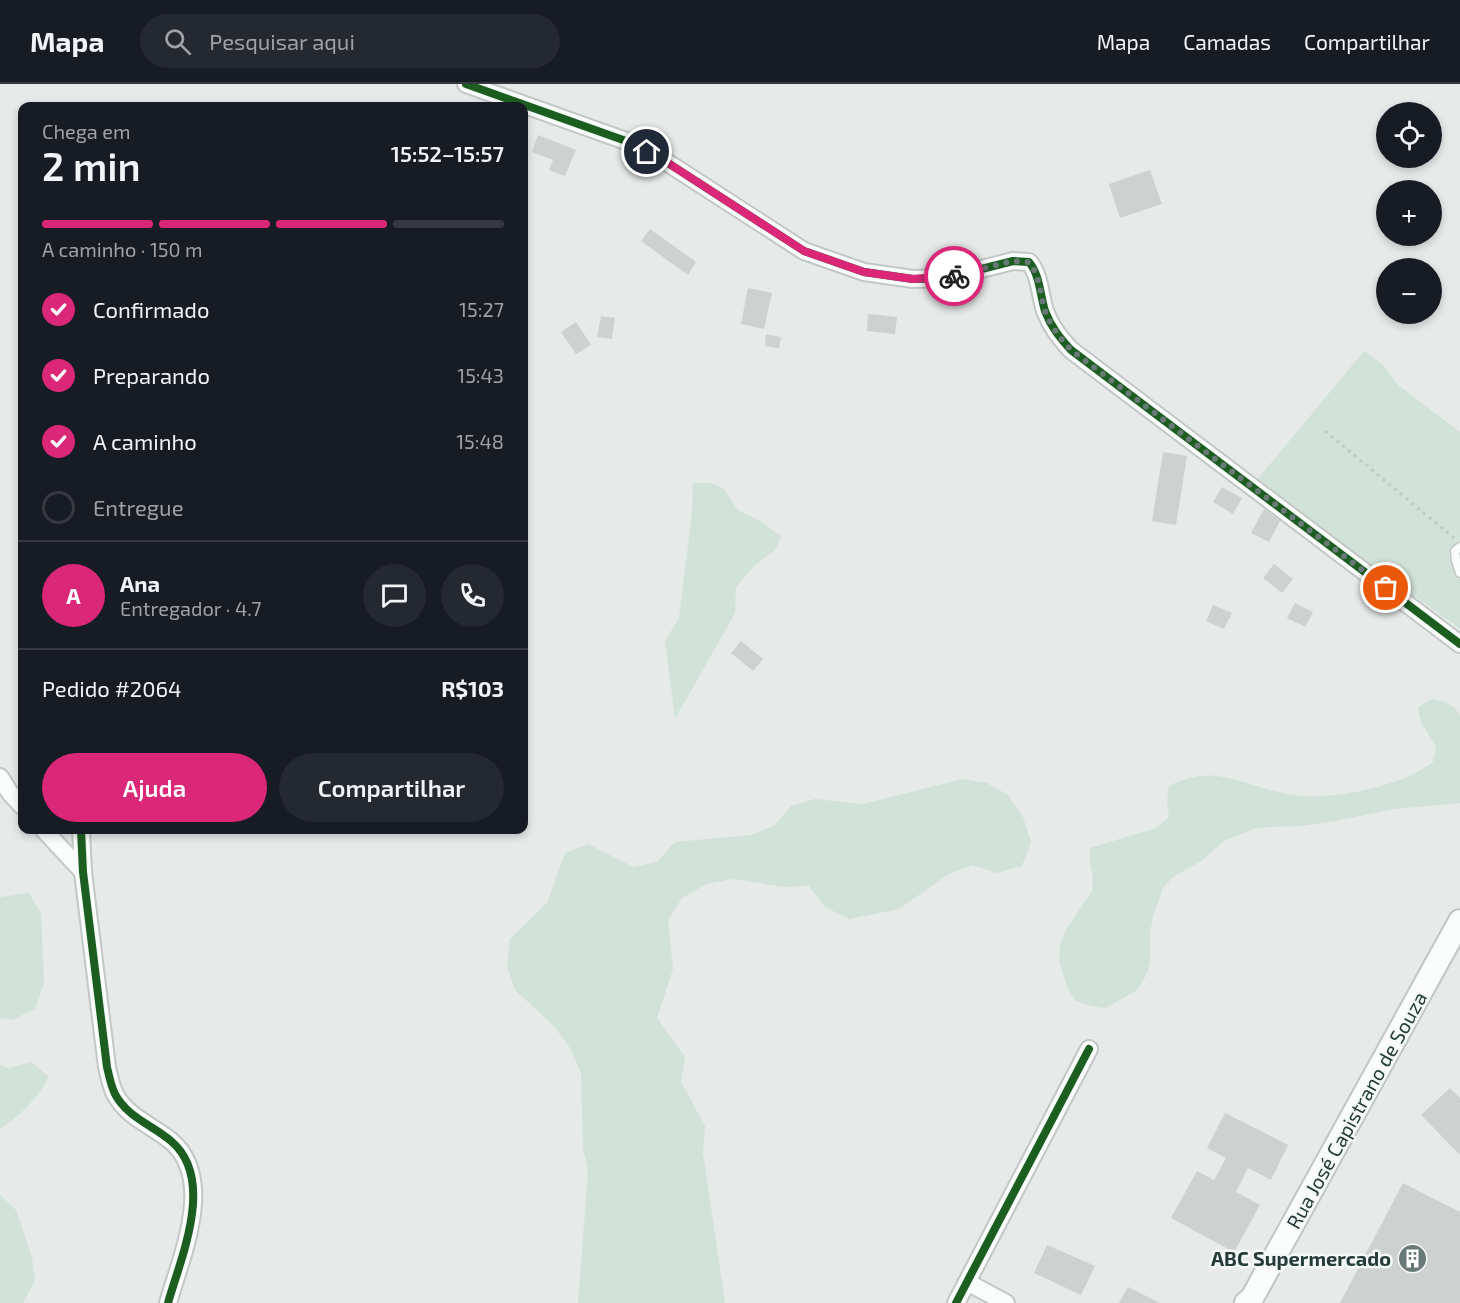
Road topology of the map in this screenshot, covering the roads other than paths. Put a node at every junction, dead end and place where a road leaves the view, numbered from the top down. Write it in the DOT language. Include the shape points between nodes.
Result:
graph roads {
  1 [pos="466,84"];
  2 [pos="517,102"];
  3 [pos="528,106"];
  4 [pos="1460,545"];
  5 [pos="1460,573"];
  6 [pos="1460,644"];
  7 [pos="0,777"];
  8 [pos="18,802"];
  9 [pos="48,834"];
  10 [pos="81,834"];
  11 [pos="84,872"];
  12 [pos="1460,921"];
  13 [pos="1089,1049"];
  14 [pos="967,1282"];
  15 [pos="1250,1301"];
  16 [pos="168,1303"];
  17 [pos="956,1303"];
  18 [pos="1006,1303"];
  1 -- 2 [label="street"];
  3 -- 6 [label="street" via="626,141 668,163 804,251 864,272 913,279 946,278 1012,261 1029,262 1056,334 1071,350"];
  4 -- 5 [label="lane" via="1455,551"];
  7 -- 8 [label="street"];
  9 -- 11 [label="street"];
  10 -- 11 [label="street"];
  11 -- 16 [label="street" via="107,1067 114,1093 125,1109 172,1142 185,1159 192,1182 191,1229"];
  12 -- 15 [label="main road, Rua José Capistrano de Souza"];
  13 -- 14 [label="street"];
  14 -- 17 [label="street"];
  14 -- 18 [label="street"];
}
